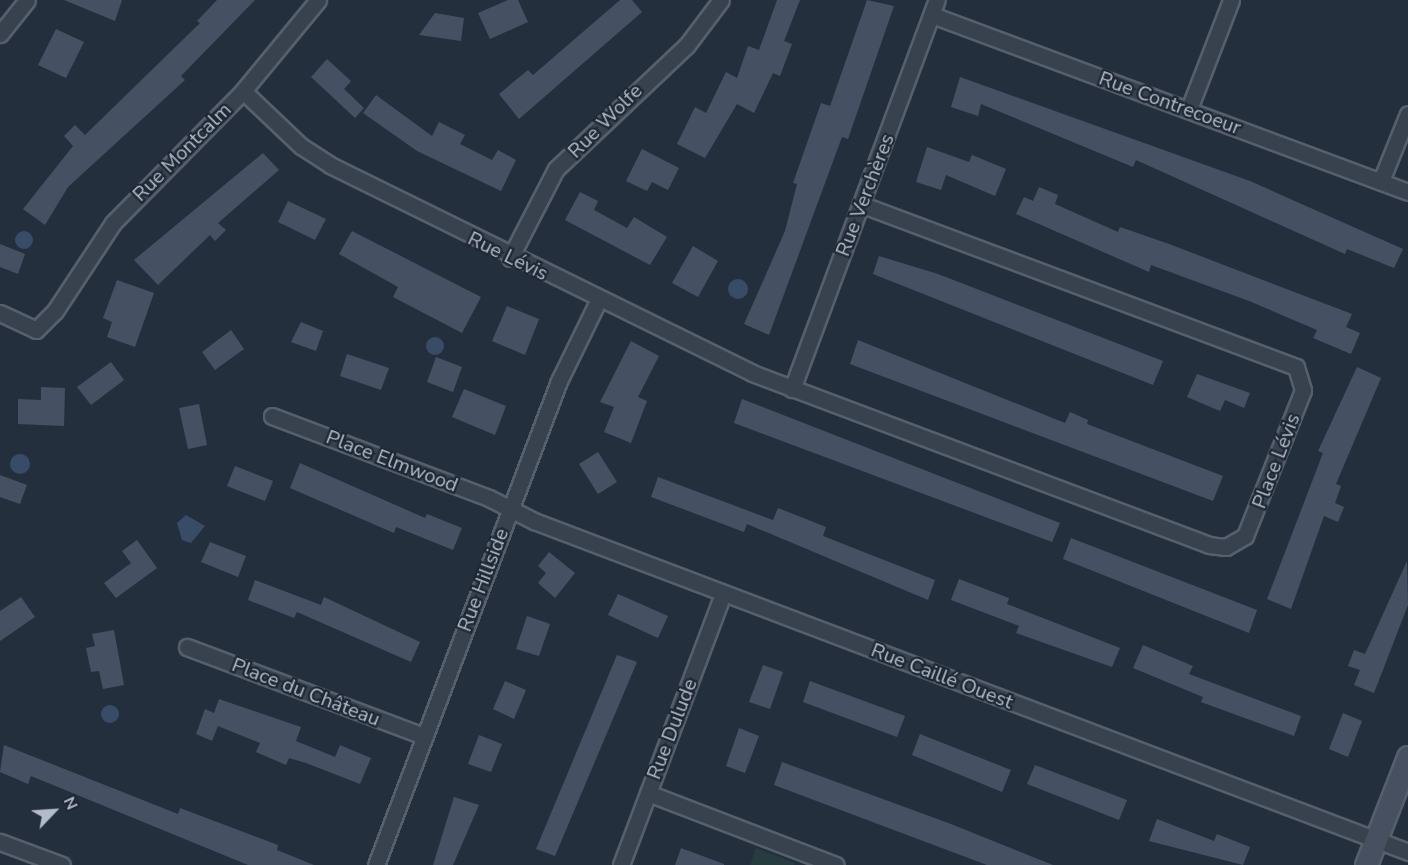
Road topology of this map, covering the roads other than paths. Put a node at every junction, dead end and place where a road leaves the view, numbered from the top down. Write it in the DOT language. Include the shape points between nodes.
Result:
graph roads {
  1 [pos="27,0"];
  2 [pos="318,0"];
  3 [pos="721,0"];
  4 [pos="1231,0"];
  5 [pos="935,7"];
  6 [pos="0,34"];
  7 [pos="243,91"];
  8 [pos="1189,109"];
  9 [pos="1408,114"];
  10 [pos="1381,182"];
  11 [pos="1408,192"];
  12 [pos="861,204"];
  13 [pos="510,258"];
  14 [pos="599,299"];
  15 [pos="0,313"];
  16 [pos="792,389"];
  17 [pos="272,416"];
  18 [pos="509,511"];
  19 [pos="723,593"];
  20 [pos="187,646"];
  21 [pos="424,736"];
  22 [pos="1408,757"];
  23 [pos="648,793"];
  24 [pos="1376,839"];
  25 [pos="0,842"];
  26 [pos="1408,852"];
  27 [pos="62,865"];
  28 [pos="376,865"];
  29 [pos="621,865"];
  30 [pos="836,865"];
  31 [pos="1366,865"];
  1 -- 6 [label="street"];
  2 -- 7 [label="street, Rue Montcalm"];
  3 -- 13 [label="street, Rue Wolfe" via="687,45 556,169"];
  4 -- 8 [label="street"];
  5 -- 8 [label="street, Rue Contrecoeur"];
  5 -- 12 [label="street, Rue Verchères"];
  7 -- 13 [label="street, Rue Lévis" via="320,159"];
  7 -- 15 [label="street, Rue Montcalm" via="113,223 55,311 36,330"];
  8 -- 10 [label="street, Rue Contrecoeur"];
  9 -- 10 [label="street"];
  10 -- 11 [label="street, Rue Contrecoeur"];
  12 -- 16 [label="street, Rue Verchères"];
  12 -- 16 [label="street, Place Lévis" via="1287,361 1302,375 1301,399 1249,532 1237,543 1220,547"];
  13 -- 14 [label="street, Rue Lévis"];
  14 -- 16 [label="street, Rue Lévis"];
  14 -- 18 [label="street, Rue Hillside" via="559,381"];
  17 -- 18 [label="street, Place Elmwood" via="489,498"];
  18 -- 19 [label="street, Rue Caillé Ouest"];
  18 -- 21 [label="street, Rue Hillside"];
  19 -- 23 [label="street, Rue Dulude"];
  19 -- 24 [label="street, Rue Caillé Ouest"];
  20 -- 21 [label="street, Place du Château"];
  21 -- 28 [label="street, Rue Hillside"];
  22 -- 24 [label="street"];
  23 -- 29 [label="street, Rue Dulude"];
  23 -- 30 [label="street"];
  24 -- 26 [label="street, Rue Caillé Ouest"];
  24 -- 31 [label="street"];
  25 -- 27 [label="street"];
}
